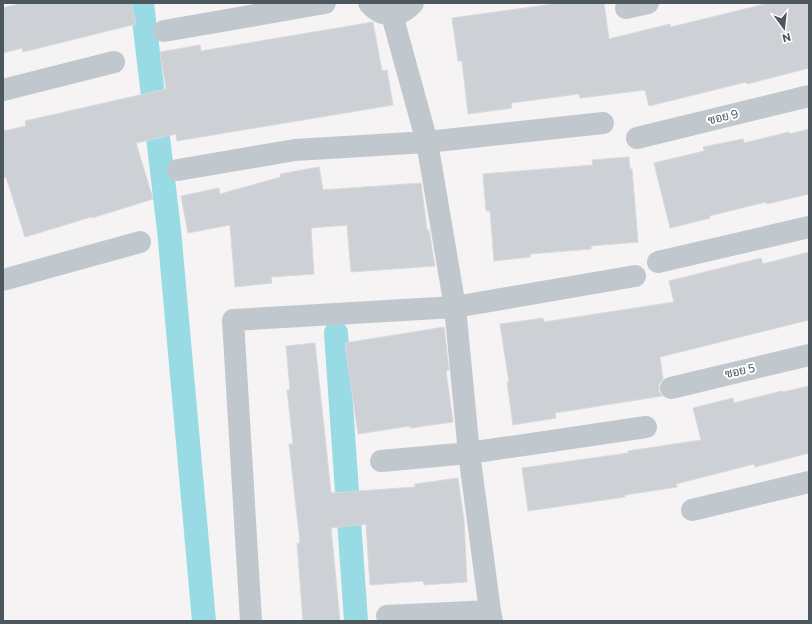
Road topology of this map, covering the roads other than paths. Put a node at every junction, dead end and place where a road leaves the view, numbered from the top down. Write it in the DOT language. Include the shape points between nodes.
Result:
graph roads {
  1 [pos="324,3"];
  2 [pos="369,3"];
  3 [pos="413,3"];
  4 [pos="648,3"];
  5 [pos="626,8"];
  6 [pos="392,15"];
  7 [pos="164,31"];
  8 [pos="114,62"];
  9 [pos="3,90"];
  10 [pos="809,96"];
  11 [pos="603,123"];
  12 [pos="637,138"];
  13 [pos="427,142"];
  14 [pos="178,170"];
  15 [pos="809,227"];
  16 [pos="140,242"];
  17 [pos="658,262"];
  18 [pos="635,276"];
  19 [pos="3,280"];
  20 [pos="456,307"];
  21 [pos="809,355"];
  22 [pos="671,388"];
  23 [pos="646,427"];
  24 [pos="469,453"];
  25 [pos="381,461"];
  26 [pos="809,482"];
  27 [pos="692,510"];
  28 [pos="387,616"];
  29 [pos="491,616"];
  30 [pos="251,621"];
  1 -- 7 [label="street"];
  2 -- 6 [label="street" via="383,14"];
  3 -- 6 [label="street" via="408,9"];
  4 -- 5 [label="street"];
  6 -- 13 [label="street"];
  8 -- 9 [label="street"];
  10 -- 12 [label="street, ซอย 9"];
  11 -- 13 [label="street"];
  13 -- 14 [label="street" via="295,150"];
  13 -- 20 [label="street"];
  15 -- 17 [label="street"];
  16 -- 19 [label="street"];
  18 -- 20 [label="street"];
  20 -- 24 [label="street"];
  20 -- 30 [label="street" via="233,320"];
  21 -- 22 [label="street, ซอย 5"];
  23 -- 24 [label="street"];
  24 -- 25 [label="street"];
  24 -- 29 [label="street"];
  26 -- 27 [label="street"];
  28 -- 29 [label="street"];
}
